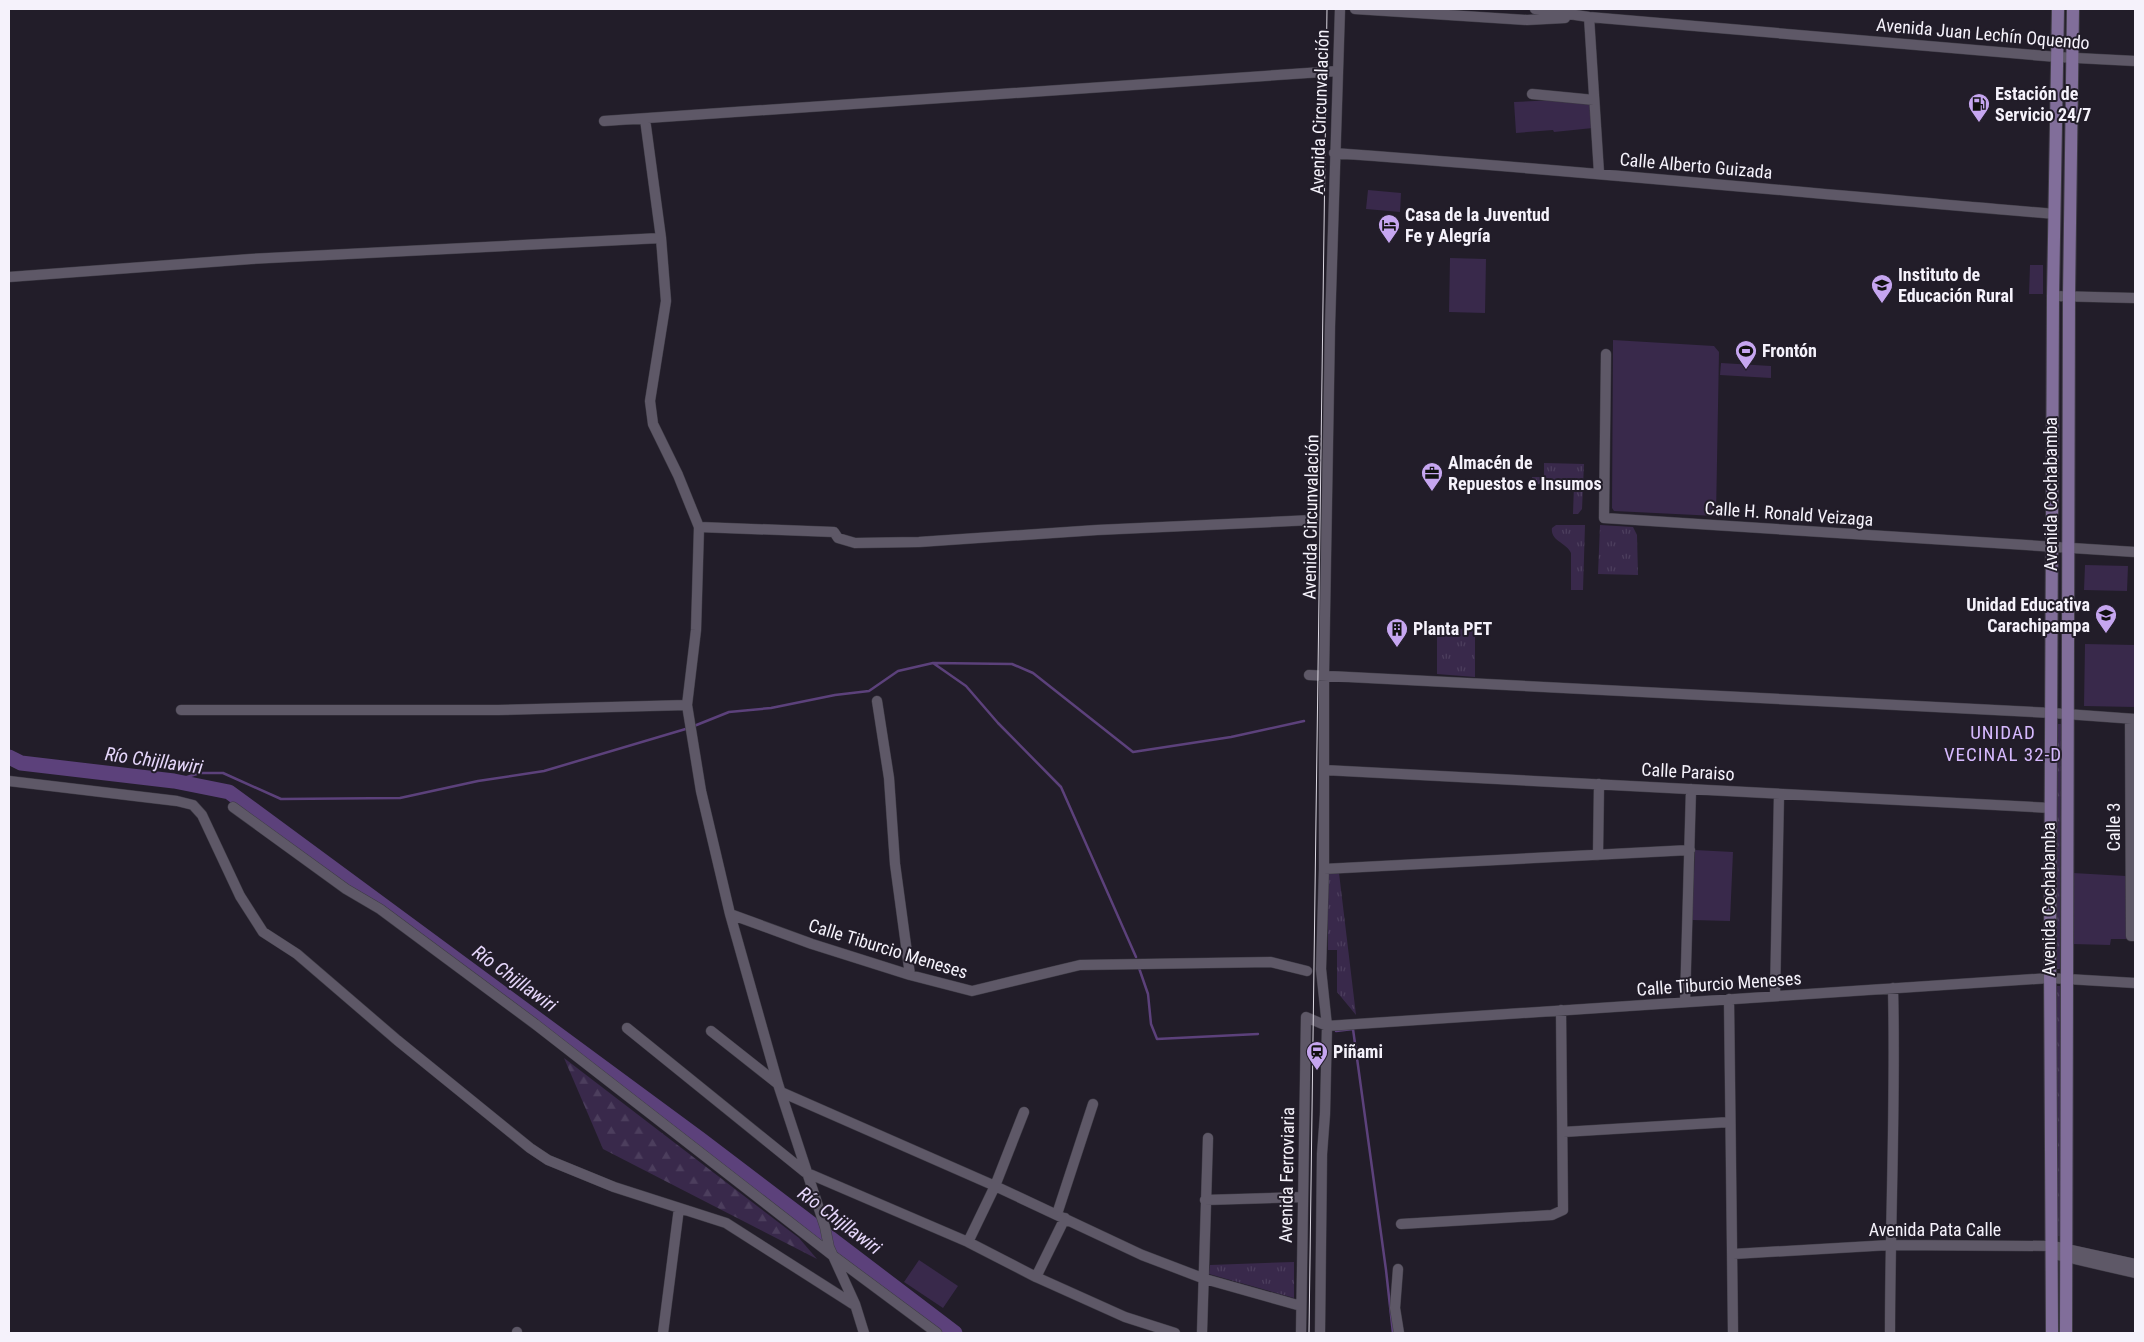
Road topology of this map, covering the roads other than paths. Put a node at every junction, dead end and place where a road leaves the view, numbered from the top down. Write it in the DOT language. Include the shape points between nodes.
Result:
graph roads {
  1 [pos="1340,9"];
  2 [pos="1355,9"];
  3 [pos="1535,9"];
  4 [pos="2058,9"];
  5 [pos="2073,9"];
  6 [pos="1589,17"];
  7 [pos="2057,57"];
  8 [pos="2073,58"];
  9 [pos="2135,61"];
  10 [pos="1337,71"];
  11 [pos="1532,94"];
  12 [pos="1594,100"];
  13 [pos="645,119"];
  14 [pos="604,121"];
  15 [pos="1334,153"];
  16 [pos="1599,173"];
  17 [pos="2055,214"];
  18 [pos="661,238"];
  19 [pos="9,277"];
  20 [pos="2053,296"];
  21 [pos="2069,296"];
  22 [pos="2135,298"];
  23 [pos="1606,354"];
  24 [pos="1313,520"];
  25 [pos="699,526"];
  26 [pos="2053,546"];
  27 [pos="2068,549"];
  28 [pos="2135,552"];
  29 [pos="1324,674"];
  30 [pos="1309,675"];
  31 [pos="877,700"];
  32 [pos="687,704"];
  33 [pos="181,710"];
  34 [pos="2052,713"];
  35 [pos="2067,715"];
  36 [pos="2133,719"];
  37 [pos="1324,770"];
  38 [pos="9,781"];
  39 [pos="1599,784"];
  40 [pos="1691,788"];
  41 [pos="1779,794"];
  42 [pos="233,807"];
  43 [pos="2051,808"];
  44 [pos="1690,850"];
  45 [pos="1598,855"];
  46 [pos="1324,869"];
  47 [pos="730,914"];
  48 [pos="2133,936"];
  49 [pos="1307,971"];
  50 [pos="910,975"];
  51 [pos="2050,978"];
  52 [pos="2066,978"];
  53 [pos="2135,983"];
  54 [pos="1894,988"];
  55 [pos="1775,996"];
  56 [pos="1729,999"];
  57 [pos="1684,1002"];
  58 [pos="1561,1010"];
  59 [pos="1306,1017"];
  60 [pos="1327,1026"];
  61 [pos="627,1028"];
  62 [pos="711,1031"];
  63 [pos="779,1088"];
  64 [pos="1093,1104"];
  65 [pos="1024,1112"];
  66 [pos="1730,1122"];
  67 [pos="1563,1132"];
  68 [pos="1208,1138"];
  69 [pos="805,1172"];
  70 [pos="996,1186"];
  71 [pos="1302,1197"];
  72 [pos="1206,1200"];
  73 [pos="679,1208"];
  74 [pos="1061,1216"];
  75 [pos="1401,1224"];
  76 [pos="968,1242"];
  77 [pos="1890,1245"];
  78 [pos="2052,1250"];
  79 [pos="830,1251"];
  80 [pos="2066,1253"];
  81 [pos="1733,1254"];
  82 [pos="2135,1264"];
  83 [pos="1398,1269"];
  84 [pos="2135,1273"];
  85 [pos="1036,1277"];
  86 [pos="1205,1280"];
  87 [pos="855,1304"];
  88 [pos="1301,1306"];
  89 [pos="663,1333"];
  90 [pos="864,1333"];
  91 [pos="937,1333"];
  92 [pos="1175,1333"];
  93 [pos="1202,1333"];
  94 [pos="1301,1333"];
  95 [pos="1320,1333"];
  96 [pos="1399,1333"];
  97 [pos="1732,1333"];
  98 [pos="1890,1333"];
  99 [pos="2052,1333"];
  100 [pos="2066,1333"];
  1 -- 10 [label="street, Avenida Circunvalación"];
  2 -- 6 [label="street, Avenida Juan Lechín Oquendo" via="1527,20"];
  3 -- 6 [label="street, Avenida Juan Lechín Oquendo"];
  4 -- 7 [label="main road, Avenida Cochabamba"];
  5 -- 8 [label="main road, Avenida Cochabamba"];
  6 -- 7 [label="street, Avenida Juan Lechín Oquendo"];
  6 -- 12 [label="street"];
  7 -- 8 [label="street, Avenida Juan Lechín Oquendo"];
  7 -- 17 [label="main road, Avenida Cochabamba"];
  8 -- 9 [label="street, Avenida Juan Lechín Oquendo"];
  8 -- 21 [label="main road, Avenida Cochabamba"];
  10 -- 13 [label="street"];
  10 -- 15 [label="street, Avenida Circunvalación"];
  11 -- 12 [label="street"];
  12 -- 16 [label="street"];
  13 -- 14 [label="street"];
  13 -- 18 [label="street"];
  15 -- 16 [label="street, Calle Alberto Guizada"];
  15 -- 29 [label="street, Avenida Circunvalación"];
  16 -- 17 [label="street, Calle Alberto Guizada"];
  17 -- 20 [label="main road, Avenida Cochabamba"];
  18 -- 19 [label="street" via="251,259"];
  18 -- 25 [label="street" via="666,302 650,401 653,424"];
  20 -- 21 [label="street"];
  20 -- 26 [label="main road, Avenida Cochabamba"];
  21 -- 22 [label="street"];
  21 -- 27 [label="main road, Avenida Cochabamba"];
  23 -- 26 [label="street, Calle H. Ronald Veizaga" via="1604,518"];
  24 -- 25 [label="street" via="855,543 838,538 834,532"];
  25 -- 32 [label="street" via="696,630"];
  26 -- 27 [label="street, Calle H. Ronald Veizaga"];
  26 -- 34 [label="main road, Avenida Cochabamba"];
  27 -- 28 [label="street, Calle H. Ronald Veizaga"];
  27 -- 35 [label="main road, Avenida Cochabamba"];
  29 -- 30 [label="street"];
  29 -- 34 [label="street"];
  29 -- 37 [label="street, Avenida Circunvalación"];
  31 -- 50 [label="street" via="889,778 895,864"];
  32 -- 33 [label="street" via="498,710"];
  32 -- 47 [label="street" via="701,791"];
  34 -- 35 [label="street"];
  34 -- 43 [label="main road, Avenida Cochabamba"];
  35 -- 36 [label="street"];
  35 -- 52 [label="main road, Avenida Cochabamba"];
  36 -- 48 [label="street, Calle 3"];
  37 -- 39 [label="street, Calle Paraiso"];
  37 -- 46 [label="street, Avenida Circunvalación"];
  38 -- 73 [label="street" via="193,805 202,816 240,896 263,932 297,954 548,1160"];
  39 -- 40 [label="street, Calle Paraiso"];
  39 -- 45 [label="street"];
  40 -- 41 [label="street, Calle Paraiso"];
  40 -- 44 [label="street"];
  41 -- 43 [label="street, Calle Paraiso"];
  41 -- 55 [label="street"];
  42 -- 79 [label="street" via="535,1024"];
  43 -- 51 [label="main road, Avenida Cochabamba"];
  44 -- 45 [label="street"];
  44 -- 57 [label="street"];
  45 -- 46 [label="street"];
  46 -- 60 [label="street, Avenida Circunvalación" via="1321,969"];
  47 -- 50 [label="street, Calle Tiburcio Meneses"];
  47 -- 63 [label="street"];
  49 -- 50 [label="street, Calle Tiburcio Meneses" via="1271,962 1080,965 972,991"];
  51 -- 52 [label="street, Calle Tiburcio Meneses"];
  51 -- 54 [label="street, Calle Tiburcio Meneses"];
  51 -- 78 [label="main road, Avenida Cochabamba"];
  52 -- 53 [label="street, Calle Tiburcio Meneses"];
  52 -- 80 [label="main road, Avenida Cochabamba"];
  54 -- 55 [label="street, Calle Tiburcio Meneses"];
  54 -- 77 [label="street"];
  55 -- 56 [label="street, Calle Tiburcio Meneses"];
  56 -- 57 [label="street, Calle Tiburcio Meneses"];
  56 -- 66 [label="street"];
  57 -- 58 [label="street, Calle Tiburcio Meneses"];
  58 -- 60 [label="street, Calle Tiburcio Meneses"];
  58 -- 67 [label="street"];
  59 -- 60 [label="street, Calle Tiburcio Meneses"];
  59 -- 71 [label="street, Avenida Ferroviaria"];
  60 -- 95 [label="street, Avenida Ferroviaria"];
  61 -- 69 [label="street"];
  62 -- 63 [label="street"];
  63 -- 69 [label="street"];
  63 -- 70 [label="street"];
  64 -- 74 [label="street"];
  65 -- 70 [label="street"];
  66 -- 67 [label="street"];
  66 -- 81 [label="street"];
  67 -- 75 [label="street" via="1564,1210 1552,1215"];
  68 -- 72 [label="street"];
  69 -- 76 [label="street"];
  69 -- 79 [label="street"];
  70 -- 74 [label="street"];
  70 -- 76 [label="street"];
  71 -- 72 [label="street"];
  71 -- 88 [label="street, Avenida Ferroviaria"];
  72 -- 86 [label="street"];
  73 -- 87 [label="street" via="726,1223"];
  73 -- 89 [label="street"];
  74 -- 85 [label="street"];
  74 -- 86 [label="street" via="1142,1255"];
  76 -- 85 [label="street"];
  77 -- 78 [label="street, Avenida Pata Calle"];
  77 -- 81 [label="street, Avenida Pata Calle"];
  77 -- 98 [label="street"];
  78 -- 80 [label="street, Avenida Pata Calle"];
  78 -- 99 [label="main road, Avenida Cochabamba"];
  79 -- 87 [label="street"];
  79 -- 91 [label="street"];
  80 -- 82 [label="street, Avenida Pata Calle"];
  80 -- 84 [label="street, Avenida Pata Calle"];
  80 -- 100 [label="main road, Avenida Cochabamba"];
  81 -- 97 [label="street"];
  83 -- 96 [label="street" via="1395,1308"];
  85 -- 92 [label="street" via="1125,1317"];
  86 -- 88 [label="street"];
  86 -- 93 [label="street"];
  87 -- 90 [label="street"];
  88 -- 94 [label="street, Avenida Ferroviaria"];
}
